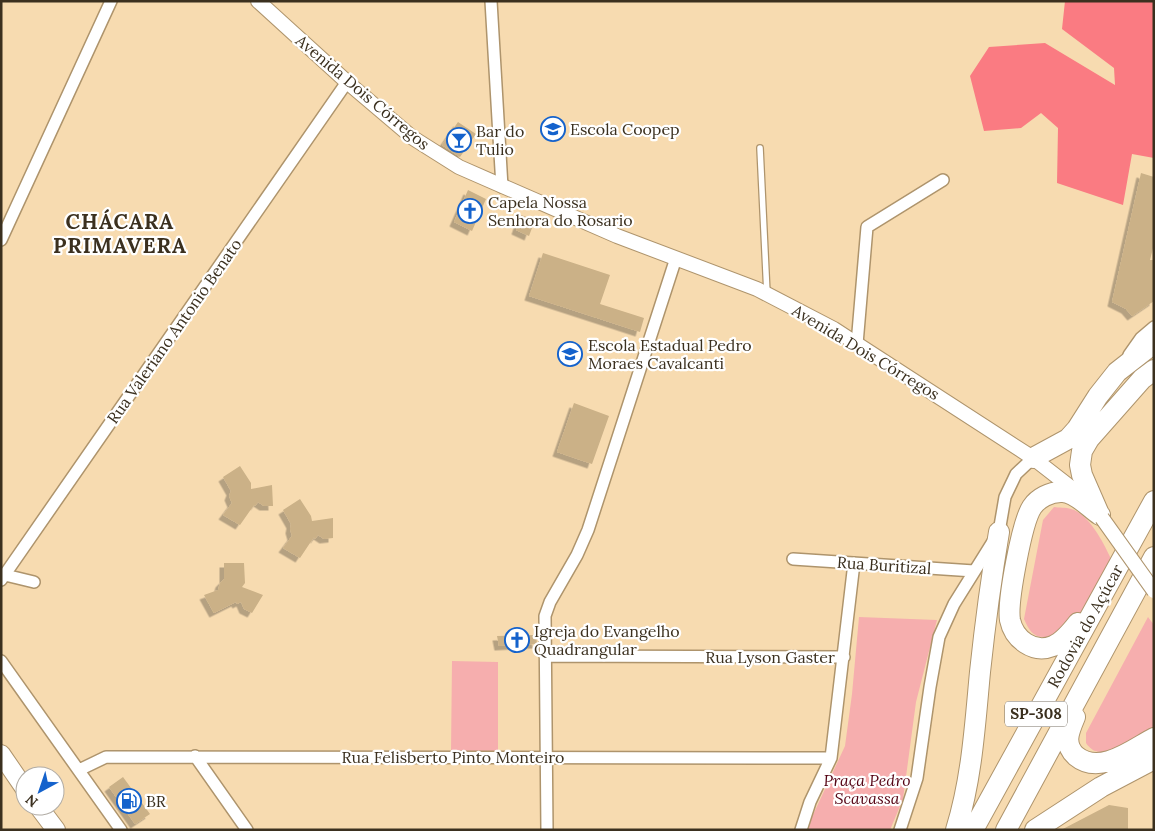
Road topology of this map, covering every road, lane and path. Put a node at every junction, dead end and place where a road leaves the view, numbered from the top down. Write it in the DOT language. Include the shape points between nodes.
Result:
graph roads {
  1 [pos="111,1"];
  2 [pos="258,1"];
  3 [pos="491,1"];
  4 [pos="348,82"];
  5 [pos="760,148"];
  6 [pos="943,180"];
  7 [pos="502,187"];
  8 [pos="1,240"];
  9 [pos="676,258"];
  10 [pos="767,294"];
  11 [pos="1154,327"];
  12 [pos="1154,343"];
  13 [pos="857,344"];
  14 [pos="1154,370"];
  15 [pos="1117,372"];
  16 [pos="1033,458"];
  17 [pos="1154,501"];
  18 [pos="1101,516"];
  19 [pos="999,532"];
  20 [pos="1154,558"];
  21 [pos="793,559"];
  22 [pos="854,563"];
  23 [pos="974,570"];
  24 [pos="3,578"];
  25 [pos="34,582"];
  26 [pos="1154,591"];
  27 [pos="1100,598"];
  28 [pos="1107,642"];
  29 [pos="546,656"];
  30 [pos="844,657"];
  31 [pos="1,661"];
  32 [pos="1154,738"];
  33 [pos="1,754"];
  34 [pos="195,756"];
  35 [pos="547,757"];
  36 [pos="831,758"];
  37 [pos="1154,760"];
  38 [pos="79,770"];
  39 [pos="15,774"];
  40 [pos="42,816"];
  41 [pos="45,816"];
  42 [pos="50,830"];
  43 [pos="56,830"];
  44 [pos="121,830"];
  45 [pos="247,830"];
  46 [pos="547,830"];
  47 [pos="801,830"];
  48 [pos="900,830"];
  49 [pos="956,830"];
  50 [pos="973,830"];
  51 [pos="1006,830"];
  52 [pos="1035,830"];
  1 -- 8 [label="street"];
  2 -- 4 [label="street, Avenida Dois Córregos"];
  3 -- 7 [label="street"];
  4 -- 7 [label="street, Avenida Dois Córregos" via="413,138 459,167"];
  4 -- 24 [label="street, Rua Valeriano Antonio Benato"];
  5 -- 10 [label="lane"];
  6 -- 13 [label="street" via="867,227"];
  7 -- 9 [label="street, Avenida Dois Córregos" via="610,234"];
  9 -- 10 [label="street, Avenida Dois Córregos"];
  9 -- 29 [label="street" via="588,530 545,616"];
  10 -- 13 [label="street, Avenida Dois Córregos"];
  11 -- 15 [label="street" via="1141,338"];
  12 -- 15 [label="highway"];
  13 -- 16 [label="street, Avenida Dois Córregos"];
  14 -- 18 [label="highway" via="1136,386 1082,450 1082,475"];
  15 -- 16 [label="highway" via="1068,439"];
  16 -- 18 [label="street, Avenida Dois Córregos" via="1071,487"];
  16 -- 19 [label="street" via="1016,474 1005,497"];
  17 -- 27 [label="highway, Rodovia do Açúcar / SP-308"];
  18 -- 26 [label="street, Avenida Dois Córregos, bridge"];
  18 -- 27 [label="highway" via="1070,493 1046,496 1033,506 1017,558 1010,612 1012,626 1018,638 1030,646 1053,646 1072,631"];
  19 -- 23 [label="street"];
  19 -- 49 [label="highway" via="988,601 972,761"];
  20 -- 28 [label="highway, Rodovia do Açúcar / SP-308"];
  21 -- 22 [label="street, Rua Buritizal"];
  22 -- 23 [label="street, Rua Buritizal"];
  22 -- 30 [label="street"];
  23 -- 48 [label="street" via="939,637 916,778"];
  24 -- 25 [label="street"];
  27 -- 50 [label="highway, Rodovia do Açúcar / SP-308"];
  28 -- 32 [label="highway" via="1068,733 1072,752 1086,762 1104,762"];
  28 -- 51 [label="highway, Rodovia do Açúcar / SP-308"];
  29 -- 30 [label="street, Rua Lyson Gaster"];
  29 -- 35 [label="street"];
  30 -- 36 [label="street"];
  31 -- 38 [label="street"];
  33 -- 39 [label="main road"];
  34 -- 35 [label="street, Rua Felisberto Pinto Monteiro"];
  34 -- 38 [label="street, Rua Felisberto Pinto Monteiro" via="106,757"];
  34 -- 45 [label="street"];
  35 -- 36 [label="street, Rua Felisberto Pinto Monteiro"];
  35 -- 46 [label="street"];
  36 -- 47 [label="street"];
  37 -- 52 [label="highway" via="1101,787"];
  38 -- 44 [label="street"];
  40 -- 42 [label="main road"];
  41 -- 43 [label="main road"];
}
